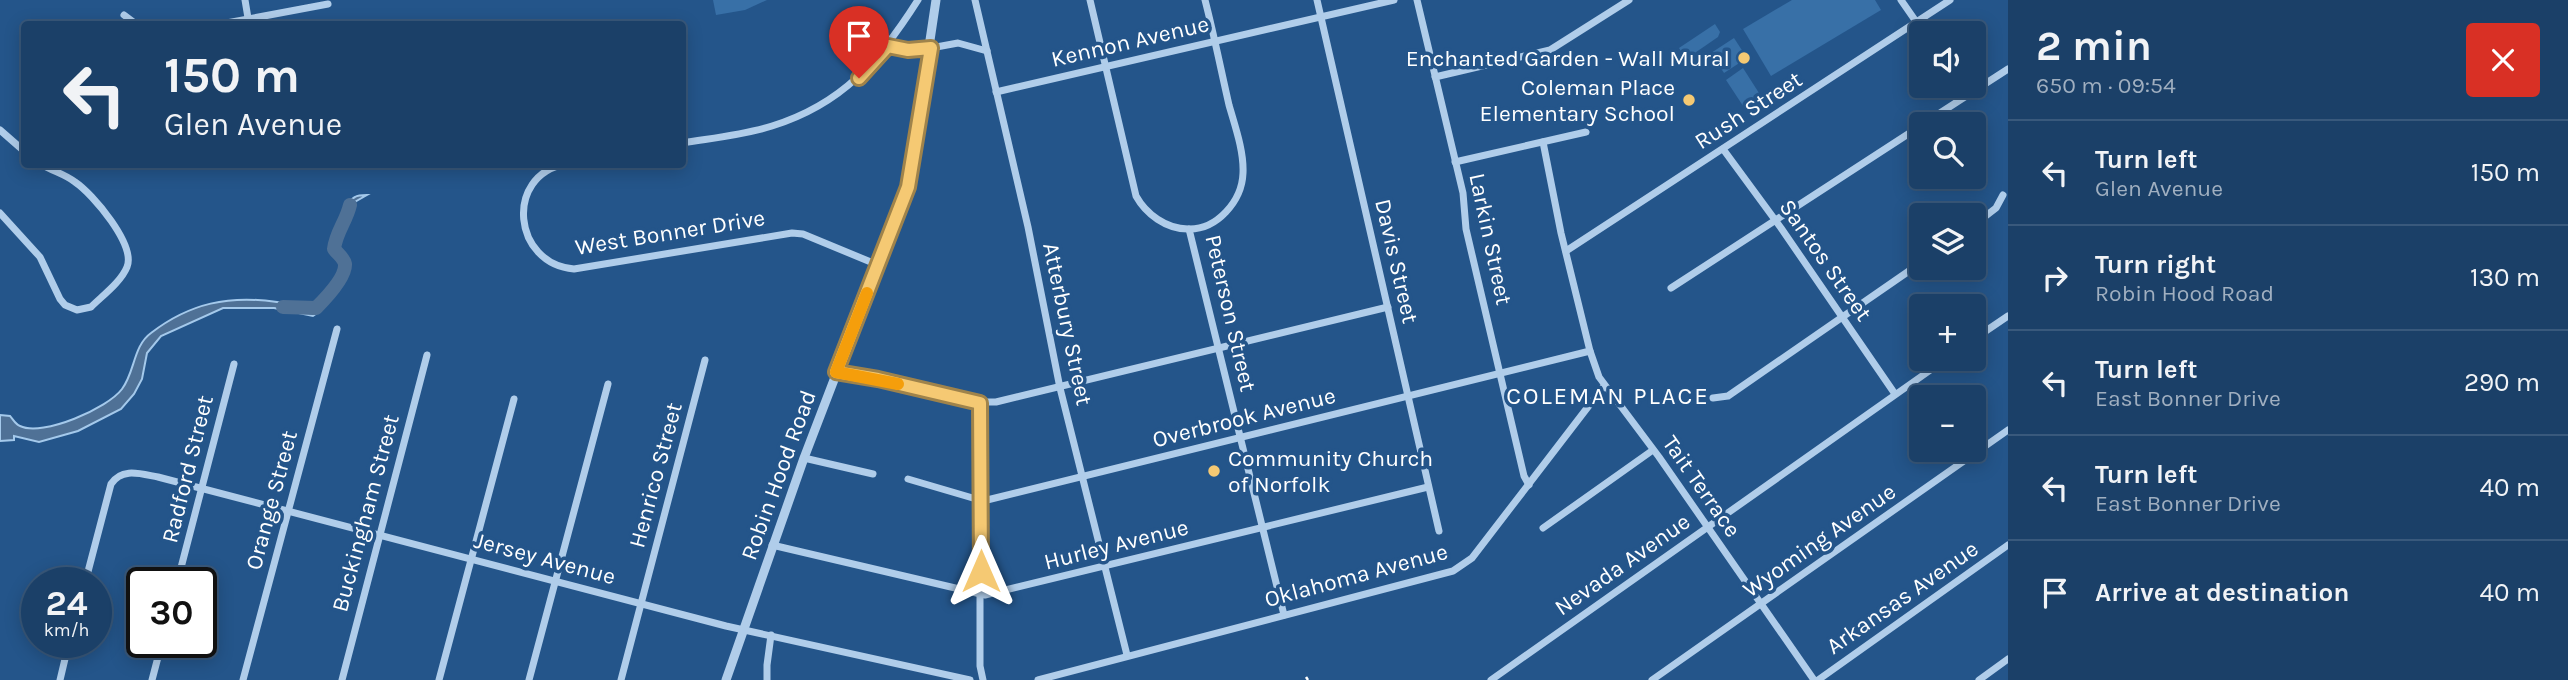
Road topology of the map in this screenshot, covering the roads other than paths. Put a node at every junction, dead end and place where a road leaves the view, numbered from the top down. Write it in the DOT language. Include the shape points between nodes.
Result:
graph roads {
  1 [pos="245,0"];
  2 [pos="918,0"];
  3 [pos="936,0"];
  4 [pos="975,0"];
  5 [pos="1090,0"];
  6 [pos="1205,0"];
  7 [pos="1317,0"];
  8 [pos="1394,0"];
  9 [pos="1417,0"];
  10 [pos="1629,0"];
  11 [pos="1901,0"];
  12 [pos="1950,0"];
  13 [pos="1619,3"];
  14 [pos="328,4"];
  15 [pos="124,15"];
  16 [pos="1321,17"];
  17 [pos="132,21"];
  18 [pos="249,21"];
  19 [pos="253,21"];
  20 [pos="1916,21"];
  21 [pos="1920,21"];
  22 [pos="1909,28"];
  23 [pos="1215,42"];
  24 [pos="888,46"];
  25 [pos="931,48"];
  26 [pos="986,51"];
  27 [pos="1105,66"];
  28 [pos="2008,69"];
  29 [pos="1434,77"];
  30 [pos="996,92"];
  31 [pos="1942,112"];
  32 [pos="0,130"];
  33 [pos="1586,132"];
  34 [pos="1909,133"];
  35 [pos="686,142"];
  36 [pos="1543,142"];
  37 [pos="21,148"];
  38 [pos="1723,149"];
  39 [pos="1455,162"];
  40 [pos="49,168"];
  41 [pos="554,168"];
  42 [pos="2003,195"];
  43 [pos="0,213"];
  44 [pos="1986,216"];
  45 [pos="1775,220"];
  46 [pos="1189,229"];
  47 [pos="1566,251"];
  48 [pos="878,265"];
  49 [pos="1909,271"];
  50 [pos="1671,288"];
  51 [pos="1388,307"];
  52 [pos="2008,316"];
  53 [pos="1842,317"];
  54 [pos="337,329"];
  55 [pos="1986,331"];
  56 [pos="1217,349"];
  57 [pos="1590,351"];
  58 [pos="427,355"];
  59 [pos="705,360"];
  60 [pos="234,364"];
  61 [pos="1929,371"];
  62 [pos="836,372"];
  63 [pos="1501,374"];
  64 [pos="608,384"];
  65 [pos="1604,386"];
  66 [pos="1060,388"];
  67 [pos="1895,394"];
  68 [pos="1409,396"];
  69 [pos="1713,398"];
  70 [pos="513,399"];
  71 [pos="980,403"];
  72 [pos="2008,430"];
  73 [pos="1240,439"];
  74 [pos="1653,450"];
  75 [pos="804,458"];
  76 [pos="873,474"];
  77 [pos="1083,478"];
  78 [pos="908,479"];
  79 [pos="1529,485"];
  80 [pos="1428,487"];
  81 [pos="202,488"];
  82 [pos="980,501"];
  83 [pos="288,509"];
  84 [pos="1262,527"];
  85 [pos="1707,527"];
  86 [pos="1543,528"];
  87 [pos="1438,531"];
  88 [pos="380,533"];
  89 [pos="772,545"];
  90 [pos="2008,545"];
  91 [pos="470,558"];
  92 [pos="1103,566"];
  93 [pos="89,567"];
  94 [pos="181,567"];
  95 [pos="556,581"];
  96 [pos="981,594"];
  97 [pos="641,603"];
  98 [pos="1762,604"];
  99 [pos="1284,615"];
  100 [pos="743,628"];
  101 [pos="771,635"];
  102 [pos="1126,655"];
  103 [pos="65,658"];
  104 [pos="158,658"];
  105 [pos="2008,659"];
  106 [pos="60,680"];
  107 [pos="152,680"];
  108 [pos="243,680"];
  109 [pos="342,680"];
  110 [pos="439,680"];
  111 [pos="529,680"];
  112 [pos="621,680"];
  113 [pos="726,680"];
  114 [pos="767,680"];
  115 [pos="971,680"];
  116 [pos="983,680"];
  117 [pos="1038,680"];
  118 [pos="1491,680"];
  119 [pos="1652,680"];
  120 [pos="1816,680"];
  121 [pos="1979,680"];
  1 -- 18 [label="street"];
  2 -- 24 [label="street"];
  3 -- 25 [label="street, Robin Hood Road"];
  4 -- 26 [label="street, Atterbury Street"];
  5 -- 27 [label="street"];
  6 -- 23 [label="street, Peterson Street"];
  7 -- 16 [label="street, Davis Street"];
  8 -- 16 [label="street, Kennon Avenue"];
  9 -- 29 [label="street, Larkin Street"];
  10 -- 13 [label="street"];
  11 -- 20 [label="street"];
  12 -- 21 [label="street, Rush Street"];
  13 -- 29 [label="street" via="1550,50"];
  14 -- 19 [label="street"];
  15 -- 17 [label="street"];
  16 -- 23 [label="street, Kennon Avenue"];
  16 -- 51 [label="street, Davis Street"];
  22 -- 38 [label="street, Rush Street"];
  23 -- 27 [label="street, Kennon Avenue"];
  23 -- 46 [label="street, Peterson Street" via="1243,176 1237,198 1224,215"];
  24 -- 25 [label="street"];
  24 -- 35 [label="street" via="859,78 793,118 753,131"];
  25 -- 26 [label="street" via="958,43"];
  25 -- 48 [label="street, Robin Hood Road" via="909,181"];
  26 -- 30 [label="street, Atterbury Street"];
  27 -- 30 [label="street, Kennon Avenue"];
  27 -- 46 [label="street" via="1136,196 1153,216"];
  28 -- 31 [label="street"];
  29 -- 39 [label="street, Larkin Street"];
  30 -- 66 [label="street, Atterbury Street"];
  32 -- 37 [label="street"];
  33 -- 36 [label="street"];
  34 -- 45 [label="street"];
  36 -- 39 [label="street"];
  36 -- 47 [label="street, Tait Terrace"];
  38 -- 45 [label="street, Santos Street"];
  38 -- 47 [label="street, Rush Street"];
  39 -- 63 [label="street, Larkin Street"];
  40 -- 43 [label="street" via="75,181 103,211 128,251 122,275 90,307 70,309 60,299 37,252"];
  41 -- 48 [label="street, West Bonner Drive" via="534,183 523,210 531,244 557,266 574,269 792,233"];
  42 -- 44 [label="street"];
  45 -- 50 [label="street"];
  45 -- 53 [label="street, Santos Street"];
  46 -- 56 [label="street, Peterson Street"];
  47 -- 57 [label="street, Tait Terrace"];
  48 -- 62 [label="street, Robin Hood Road"];
  49 -- 53 [label="street"];
  51 -- 56 [label="street"];
  51 -- 68 [label="street, Davis Street"];
  52 -- 55 [label="street"];
  53 -- 67 [label="street, Santos Street"];
  53 -- 69 [label="street" via="1727,396"];
  54 -- 83 [label="street, Orange Street"];
  56 -- 66 [label="street"];
  56 -- 73 [label="street, Peterson Street"];
  57 -- 63 [label="street, Overbrook Avenue"];
  57 -- 65 [label="street, Tait Terrace"];
  58 -- 88 [label="street, Buckingham Street"];
  59 -- 97 [label="street, Henrico Street"];
  60 -- 81 [label="street, Radford Street"];
  61 -- 67 [label="street, Nevada Avenue"];
  62 -- 71 [label="street"];
  62 -- 75 [label="street, Robin Hood Road"];
  63 -- 68 [label="street, Overbrook Avenue"];
  63 -- 79 [label="street, Larkin Street"];
  64 -- 95 [label="street"];
  65 -- 74 [label="street, Tait Terrace"];
  65 -- 79 [label="street, Oklahoma Avenue"];
  66 -- 71 [label="street"];
  66 -- 77 [label="street, Atterbury Street"];
  67 -- 85 [label="street, Nevada Avenue"];
  68 -- 73 [label="street, Overbrook Avenue"];
  68 -- 80 [label="street, Davis Street"];
  70 -- 91 [label="street"];
  71 -- 82 [label="street"];
  72 -- 98 [label="street, Wyoming Avenue"];
  73 -- 77 [label="street, Overbrook Avenue"];
  73 -- 84 [label="street, Peterson Street"];
  74 -- 85 [label="street, Tait Terrace"];
  74 -- 86 [label="street"];
  75 -- 76 [label="street"];
  75 -- 89 [label="street, Robin Hood Road"];
  77 -- 82 [label="street, Overbrook Avenue"];
  77 -- 92 [label="street, Atterbury Street"];
  78 -- 82 [label="street, Overbrook Avenue"];
  79 -- 99 [label="street, Oklahoma Avenue" via="1472,558 1453,571"];
  80 -- 84 [label="street, Hurley Avenue"];
  80 -- 87 [label="street, Davis Street"];
  81 -- 83 [label="street, Jersey Avenue"];
  81 -- 93 [label="street, Jersey Avenue" via="121,473 113,479"];
  81 -- 94 [label="street, Radford Street"];
  82 -- 96 [label="street"];
  83 -- 88 [label="street, Jersey Avenue"];
  83 -- 108 [label="street, Orange Street"];
  84 -- 92 [label="street, Hurley Avenue"];
  84 -- 99 [label="street, Peterson Street"];
  85 -- 98 [label="street, Tait Terrace"];
  85 -- 118 [label="street, Nevada Avenue"];
  88 -- 91 [label="street, Jersey Avenue"];
  88 -- 109 [label="street, Buckingham Street"];
  89 -- 96 [label="street, Hurley Avenue"];
  89 -- 100 [label="street, Robin Hood Road"];
  90 -- 120 [label="street, Arkansas Avenue"];
  91 -- 95 [label="street, Jersey Avenue"];
  91 -- 110 [label="street"];
  92 -- 96 [label="street, Hurley Avenue"];
  92 -- 102 [label="street, Atterbury Street"];
  95 -- 97 [label="street, Jersey Avenue"];
  95 -- 111 [label="street"];
  96 -- 116 [label="street"];
  97 -- 100 [label="street, Jersey Avenue"];
  97 -- 112 [label="street, Henrico Street"];
  98 -- 119 [label="street, Wyoming Avenue"];
  98 -- 120 [label="street, Tait Terrace"];
  99 -- 102 [label="street, Oklahoma Avenue"];
  100 -- 101 [label="street, Jersey Avenue"];
  100 -- 113 [label="street, Robin Hood Road"];
  101 -- 114 [label="street"];
  101 -- 115 [label="street, Jersey Avenue"];
  102 -- 117 [label="street, Oklahoma Avenue"];
  103 -- 106 [label="street"];
  104 -- 107 [label="street"];
  105 -- 121 [label="street"];
}
